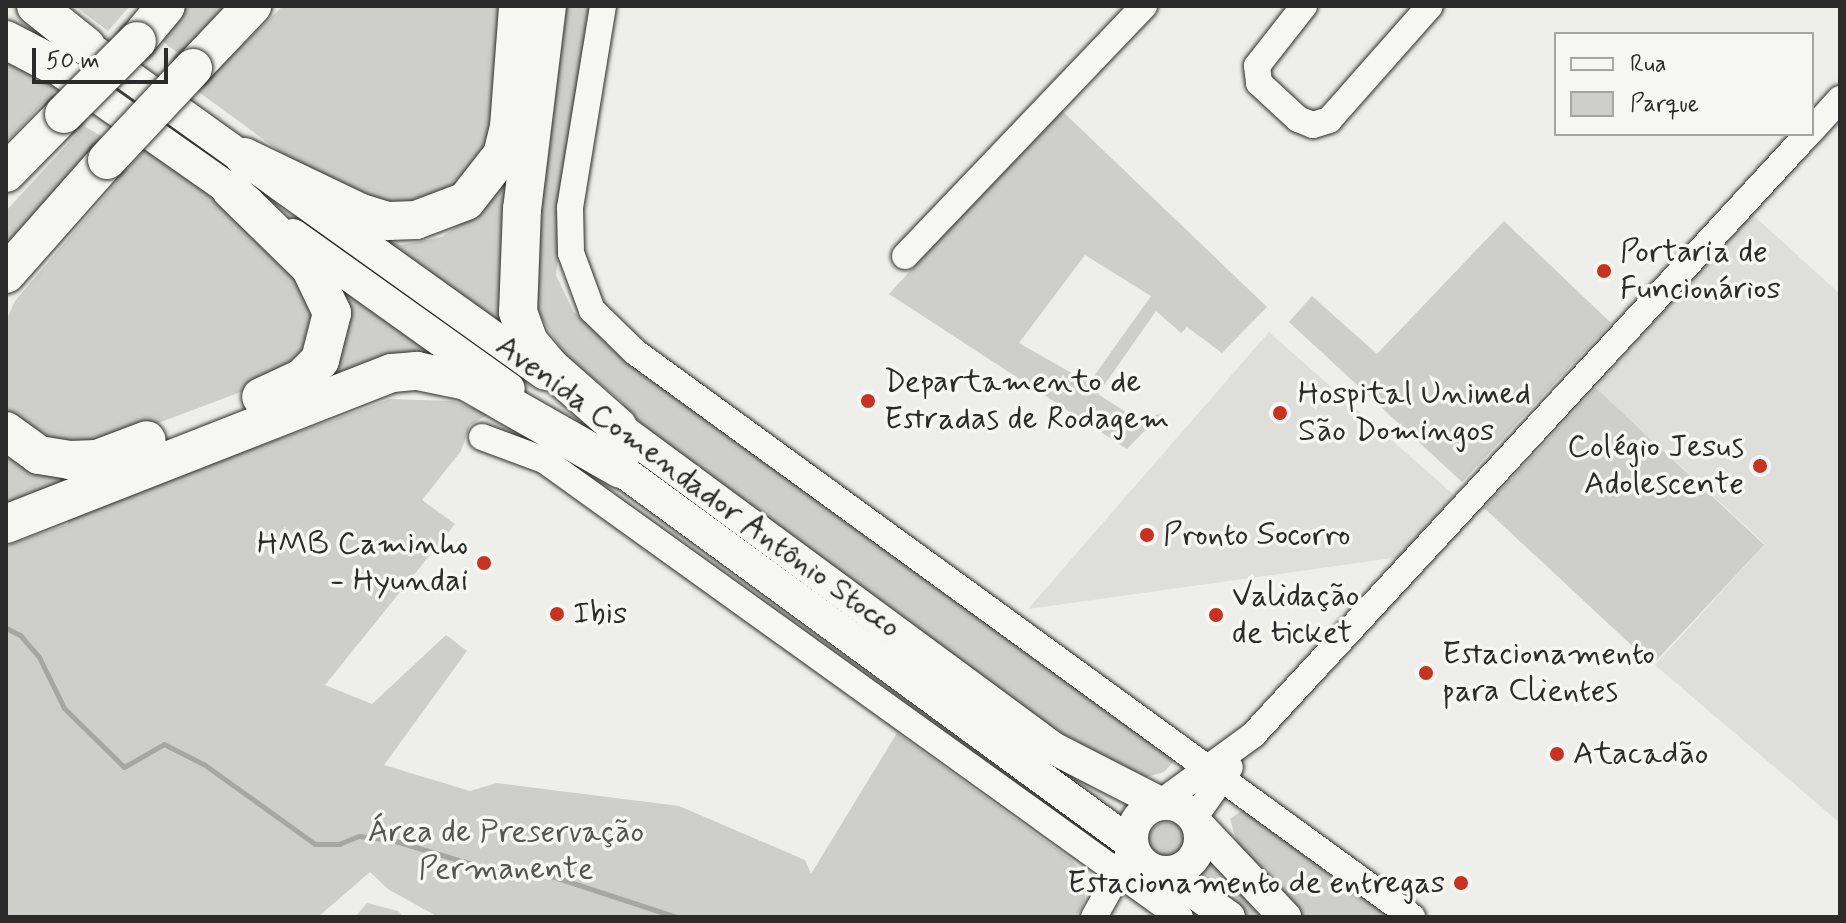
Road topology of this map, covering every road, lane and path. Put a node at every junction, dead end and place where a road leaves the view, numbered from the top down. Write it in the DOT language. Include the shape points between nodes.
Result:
graph roads {
  1 [pos="13,6"];
  2 [pos="36,6"];
  3 [pos="518,6"];
  4 [pos="547,6"];
  5 [pos="603,6"];
  6 [pos="1144,6"];
  7 [pos="1304,6"];
  8 [pos="1419,10"];
  9 [pos="247,13"];
  10 [pos="152,20"];
  11 [pos="6,33"];
  12 [pos="6,40"];
  13 [pos="86,46"];
  14 [pos="52,64"];
  15 [pos="1840,99"];
  16 [pos="1814,128"];
  17 [pos="1806,136"];
  18 [pos="101,168"];
  19 [pos="6,173"];
  20 [pos="238,173"];
  21 [pos="905,256"];
  22 [pos="6,274"];
  23 [pos="6,297"];
  24 [pos="618,427"];
  25 [pos="6,431"];
  26 [pos="482,437"];
  27 [pos="621,469"];
  28 [pos="6,524"];
  29 [pos="1214,776"];
  30 [pos="1160,803"];
  31 [pos="1196,821"];
  32 [pos="1141,866"];
  33 [pos="1094,917"];
  34 [pos="1106,917"];
  35 [pos="1180,917"];
  36 [pos="1229,917"];
  37 [pos="1285,917"];
  38 [pos="1412,917"];
  1 -- 13 [label="main road"];
  2 -- 13 [label="highway"];
  3 -- 20 [label="highway" via="502,155 466,201 416,220 388,221"];
  4 -- 24 [label="highway" via="522,209 518,312 529,342 549,366"];
  5 -- 29 [label="street" via="570,208 571,253 592,310 635,352"];
  6 -- 21 [label="street"];
  7 -- 8 [label="street" via="1257,66 1259,83 1298,119 1313,125 1329,120"];
  9 -- 18 [label="highway, bridge"];
  10 -- 19 [label="highway, bridge"];
  11 -- 14 [label="main road"];
  12 -- 14 [label="highway"];
  13 -- 20 [label="main road"];
  14 -- 20 [label="main road"];
  15 -- 16 [label="street"];
  17 -- 29 [label="street"];
  18 -- 22 [label="highway"];
  18 -- 23 [label="highway"];
  20 -- 24 [label="main road, Avenida Comendador Antônio Stocco"];
  20 -- 25 [label="highway" via="326,292 332,313 320,360 283,388 97,459 39,455"];
  20 -- 27 [label="main road, Avenida Comendador Antônio Stocco"];
  24 -- 30 [label="main road, Avenida Comendador Antônio Stocco" via="1053,748"];
  26 -- 32 [label="street" via="544,460"];
  27 -- 28 [label="highway" via="466,381 417,371 392,373"];
  27 -- 32 [label="main road, Avenida Comendador Antônio Stocco"];
  29 -- 30 [label="street"];
  29 -- 31 [label="street"];
  29 -- 38 [label="street"];
  30 -- 31 [label="main road" via="1180,806"];
  30 -- 32 [label="main road" via="1140,814"];
  31 -- 32 [label="main road" via="1200,843 1192,860"];
  31 -- 37 [label="main road"];
  32 -- 33 [label="street"];
  32 -- 34 [label="street"];
  32 -- 35 [label="street"];
  32 -- 36 [label="main road, Avenida Comendador Antônio Stocco"];
}
